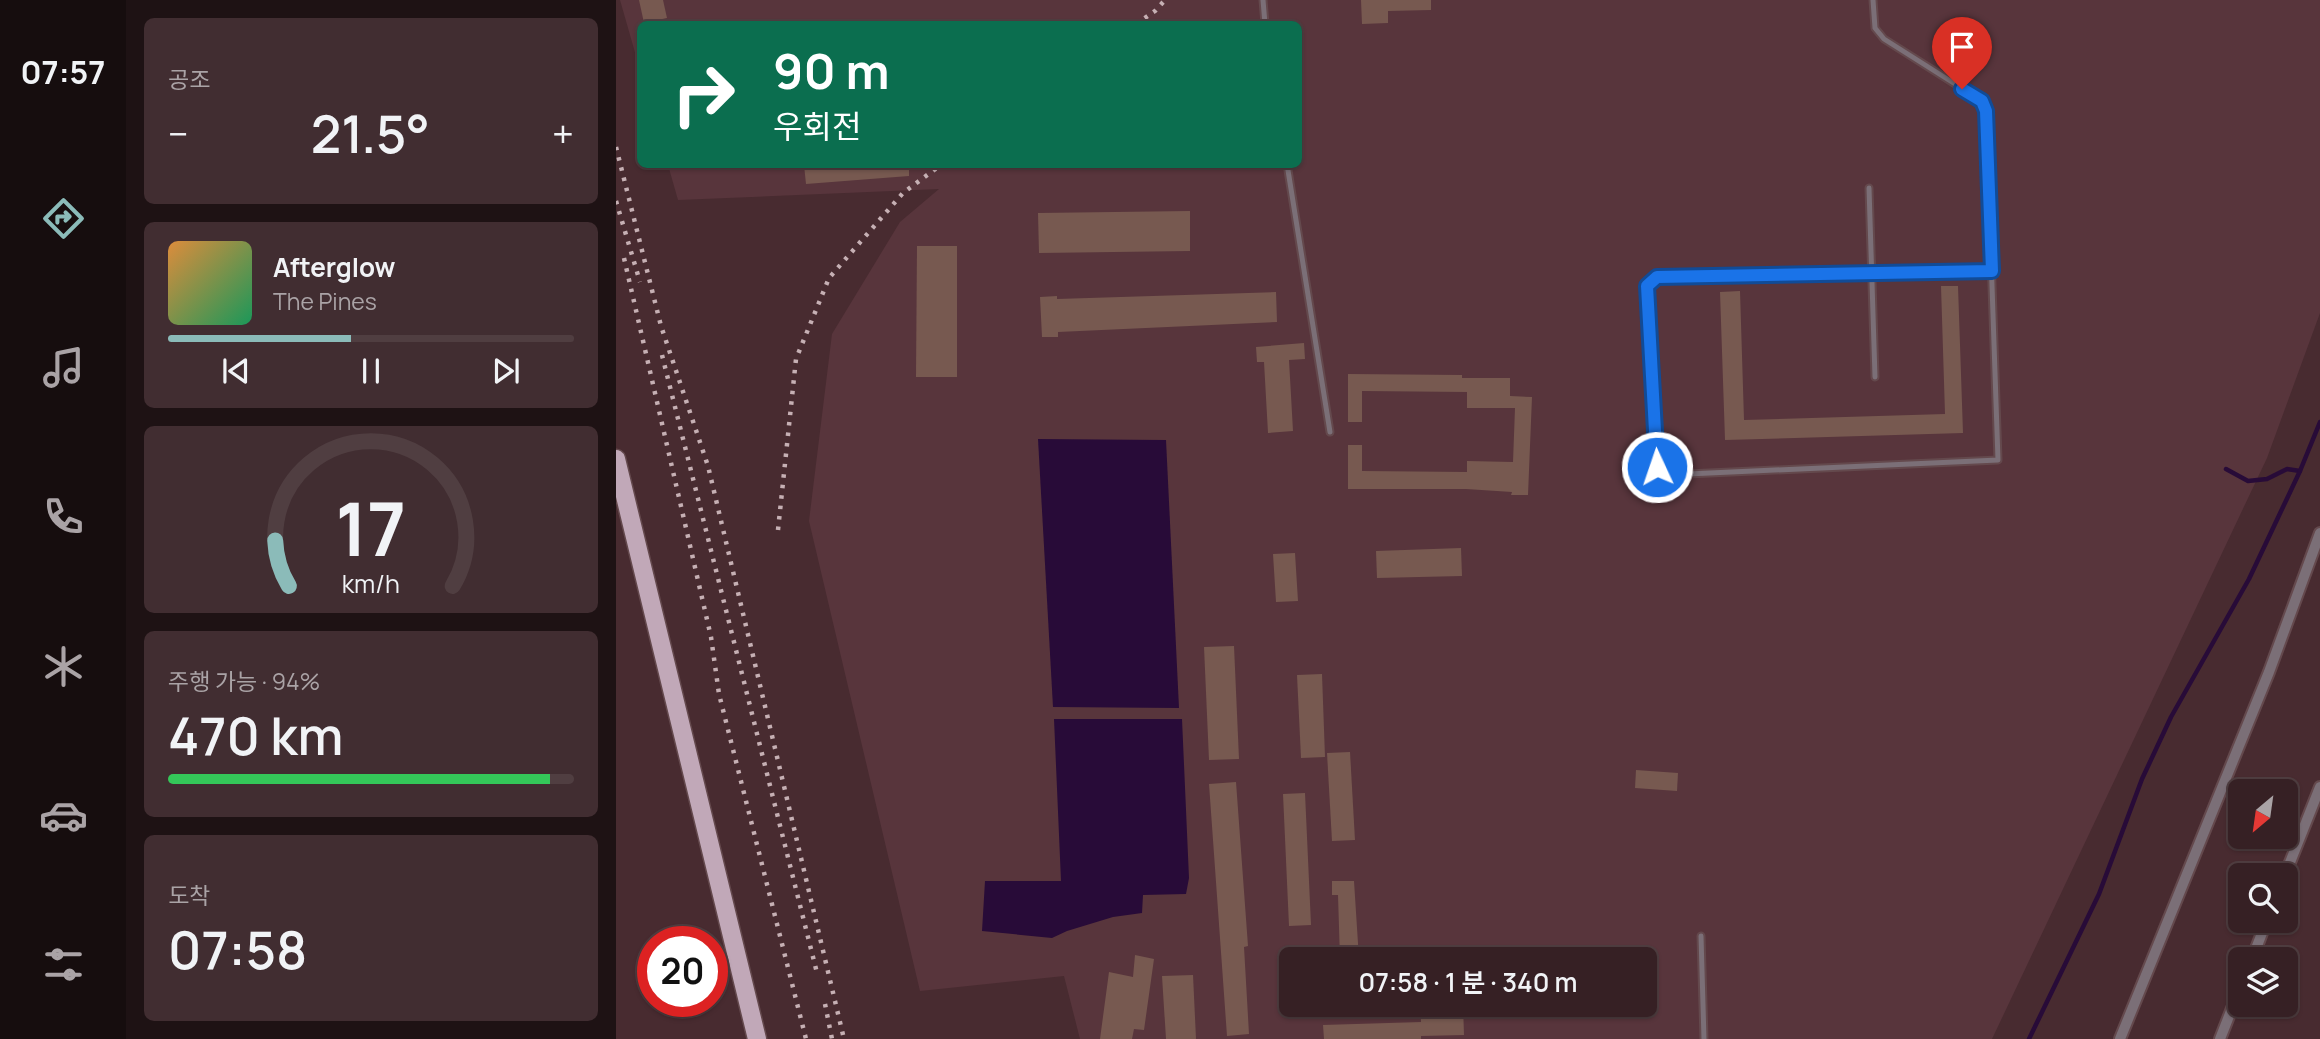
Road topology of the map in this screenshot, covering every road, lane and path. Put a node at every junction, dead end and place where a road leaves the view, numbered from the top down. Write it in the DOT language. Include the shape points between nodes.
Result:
graph roads {
  1 [pos="1263,0"];
  2 [pos="1873,0"];
  3 [pos="1265,21"];
  4 [pos="1288,168"];
  5 [pos="1869,188"];
  6 [pos="1992,271"];
  7 [pos="1872,273"];
  8 [pos="1875,377"];
  9 [pos="1330,432"];
  10 [pos="616,459"];
  11 [pos="2320,533"];
  12 [pos="2320,787"];
  13 [pos="2290,863"];
  14 [pos="1701,936"];
  15 [pos="2229,1017"];
  16 [pos="757,1039"];
  17 [pos="1704,1039"];
  18 [pos="2120,1039"];
  19 [pos="2220,1039"];
  1 -- 3 [label="lane"];
  2 -- 6 [label="lane" via="1875,28 1884,39 1982,101"];
  4 -- 9 [label="lane"];
  5 -- 7 [label="lane"];
  6 -- 7 [label="lane"];
  6 -- 7 [label="lane" via="1998,460 1666,475 1657,467 1647,286 1657,277"];
  7 -- 8 [label="lane"];
  10 -- 16 [label="main road"];
  11 -- 18 [label="street" via="2269,672"];
  12 -- 13 [label="street"];
  14 -- 17 [label="lane"];
  15 -- 19 [label="street"];
}
